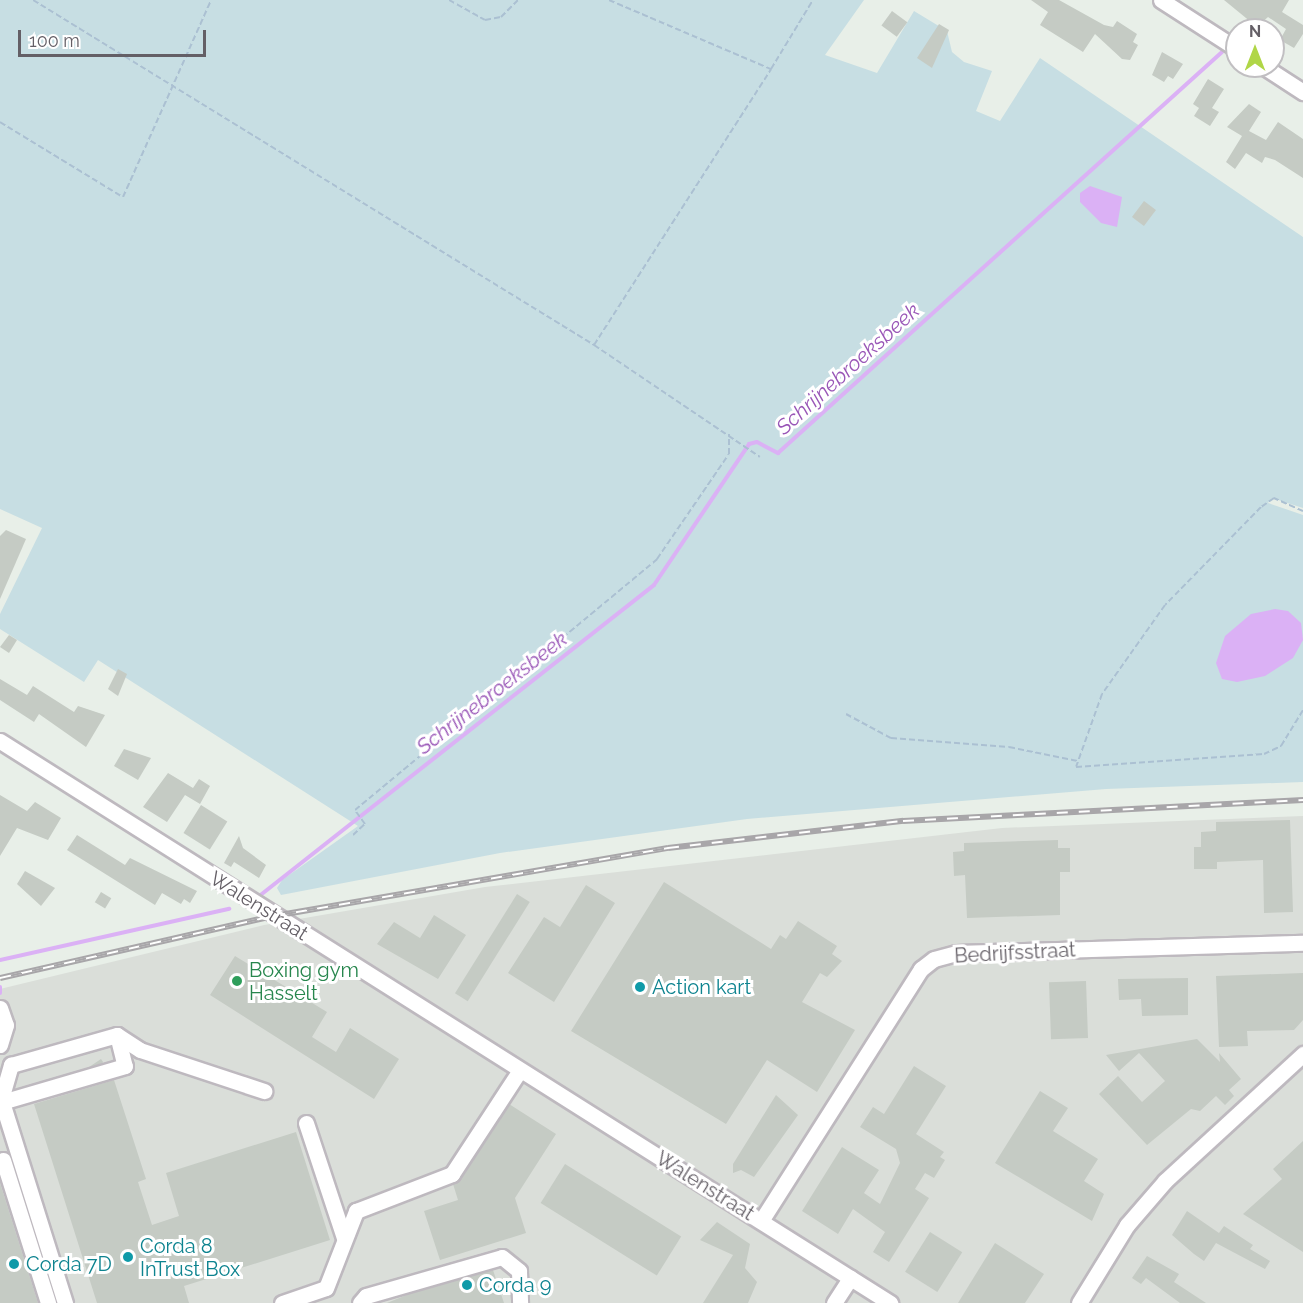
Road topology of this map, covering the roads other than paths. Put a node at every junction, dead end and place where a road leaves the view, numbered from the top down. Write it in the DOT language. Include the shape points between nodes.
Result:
graph roads {
  1 [pos="1161,0"];
  2 [pos="1225,41"];
  3 [pos="1281,78"];
  4 [pos="1303,92"];
  5 [pos="0,741"];
  6 [pos="1303,943"];
  7 [pos="0,1008"];
  8 [pos="117,1035"];
  9 [pos="0,1045"];
  10 [pos="1303,1054"];
  11 [pos="520,1070"];
  12 [pos="264,1092"];
  13 [pos="1,1102"];
  14 [pos="306,1123"];
  15 [pos="18,1155"];
  16 [pos="2,1160"];
  17 [pos="356,1211"];
  18 [pos="336,1214"];
  19 [pos="761,1221"];
  20 [pos="344,1238"];
  21 [pos="850,1278"];
  22 [pos="48,1303"];
  23 [pos="65,1303"];
  24 [pos="282,1303"];
  25 [pos="360,1303"];
  26 [pos="520,1303"];
  27 [pos="834,1303"];
  28 [pos="890,1303"];
  29 [pos="1079,1303"];
  1 -- 2 [label="street"];
  3 -- 4 [label="street"];
  5 -- 11 [label="street, Walenstraat"];
  6 -- 19 [label="street, Bedrijfsstraat" via="956,953 934,959 921,969"];
  7 -- 9 [label="street" via="6,1025"];
  8 -- 12 [label="street" via="140,1050"];
  8 -- 13 [label="street" via="11,1065"];
  8 -- 13 [label="street" via="125,1066"];
  10 -- 29 [label="street" via="1165,1181 1127,1225"];
  11 -- 17 [label="street" via="452,1174"];
  11 -- 19 [label="street, Walenstraat"];
  13 -- 15 [label="street"];
  14 -- 18 [label="street"];
  15 -- 16 [label="street"];
  15 -- 23 [label="street"];
  16 -- 22 [label="street"];
  17 -- 18 [label="street"];
  17 -- 20 [label="street"];
  18 -- 20 [label="street"];
  19 -- 21 [label="street, Walenstraat"];
  20 -- 24 [label="street" via="326,1288"];
  21 -- 27 [label="street"];
  21 -- 28 [label="street, Walenstraat"];
  25 -- 26 [label="street" via="366,1296 502,1257 519,1271"];
}
